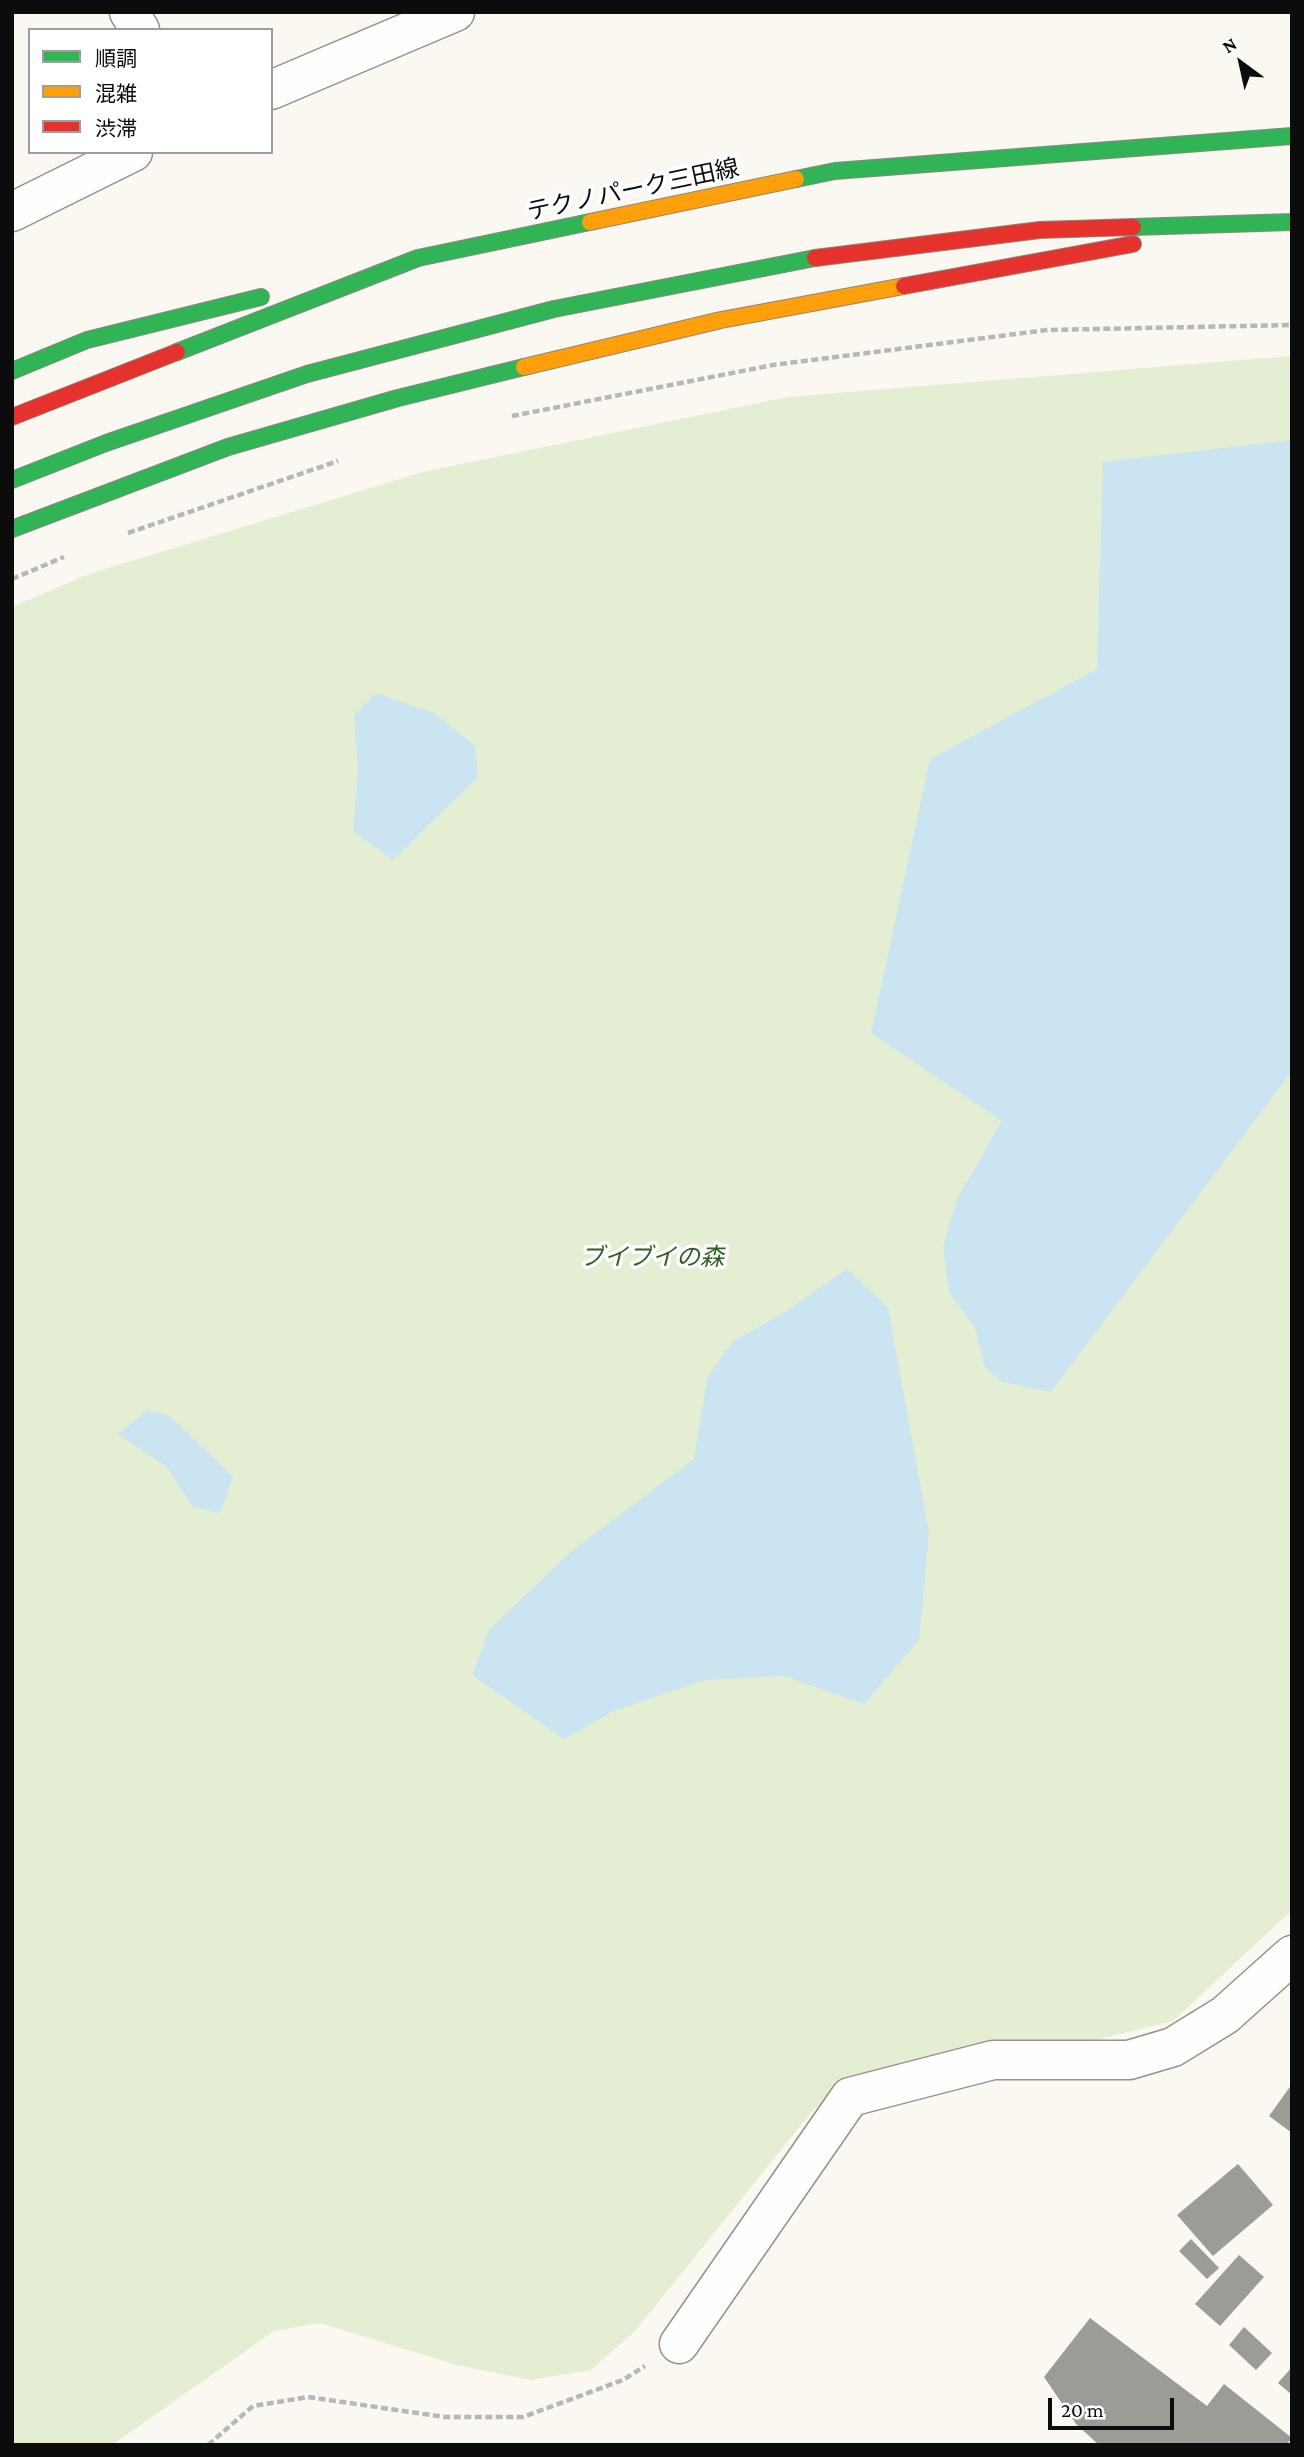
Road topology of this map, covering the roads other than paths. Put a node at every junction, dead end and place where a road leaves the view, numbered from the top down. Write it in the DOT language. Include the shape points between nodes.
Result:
graph roads {
  1 [pos="129,12"];
  2 [pos="454,12"];
  3 [pos="139,28"];
  4 [pos="273,89"];
  5 [pos="1292,136"];
  6 [pos="129,154"];
  7 [pos="12,212"];
  8 [pos="1292,222"];
  9 [pos="1237,223"];
  10 [pos="418,258"];
  11 [pos="299,287"];
  12 [pos="273,294"];
  13 [pos="12,371"];
  14 [pos="12,417"];
  15 [pos="12,480"];
  16 [pos="12,528"];
  17 [pos="1292,1955"];
  18 [pos="679,2344"];
  1 -- 3 [label="street"];
  2 -- 4 [label="street"];
  5 -- 10 [label="main road, テクノパーク三田線" via="835,171"];
  6 -- 7 [label="street"];
  8 -- 9 [label="main road"];
  9 -- 15 [label="main road" via="1014,233 800,260 554,309 307,374"];
  9 -- 16 [label="main road" via="1034,265 721,320 398,398 228,447"];
  10 -- 11 [label="main road"];
  10 -- 14 [label="main road, テクノパーク三田線"];
  12 -- 13 [label="main road" via="87,340"];
  17 -- 18 [label="street" via="1225,2015 1173,2047 1129,2060 993,2060 850,2097"];
}
